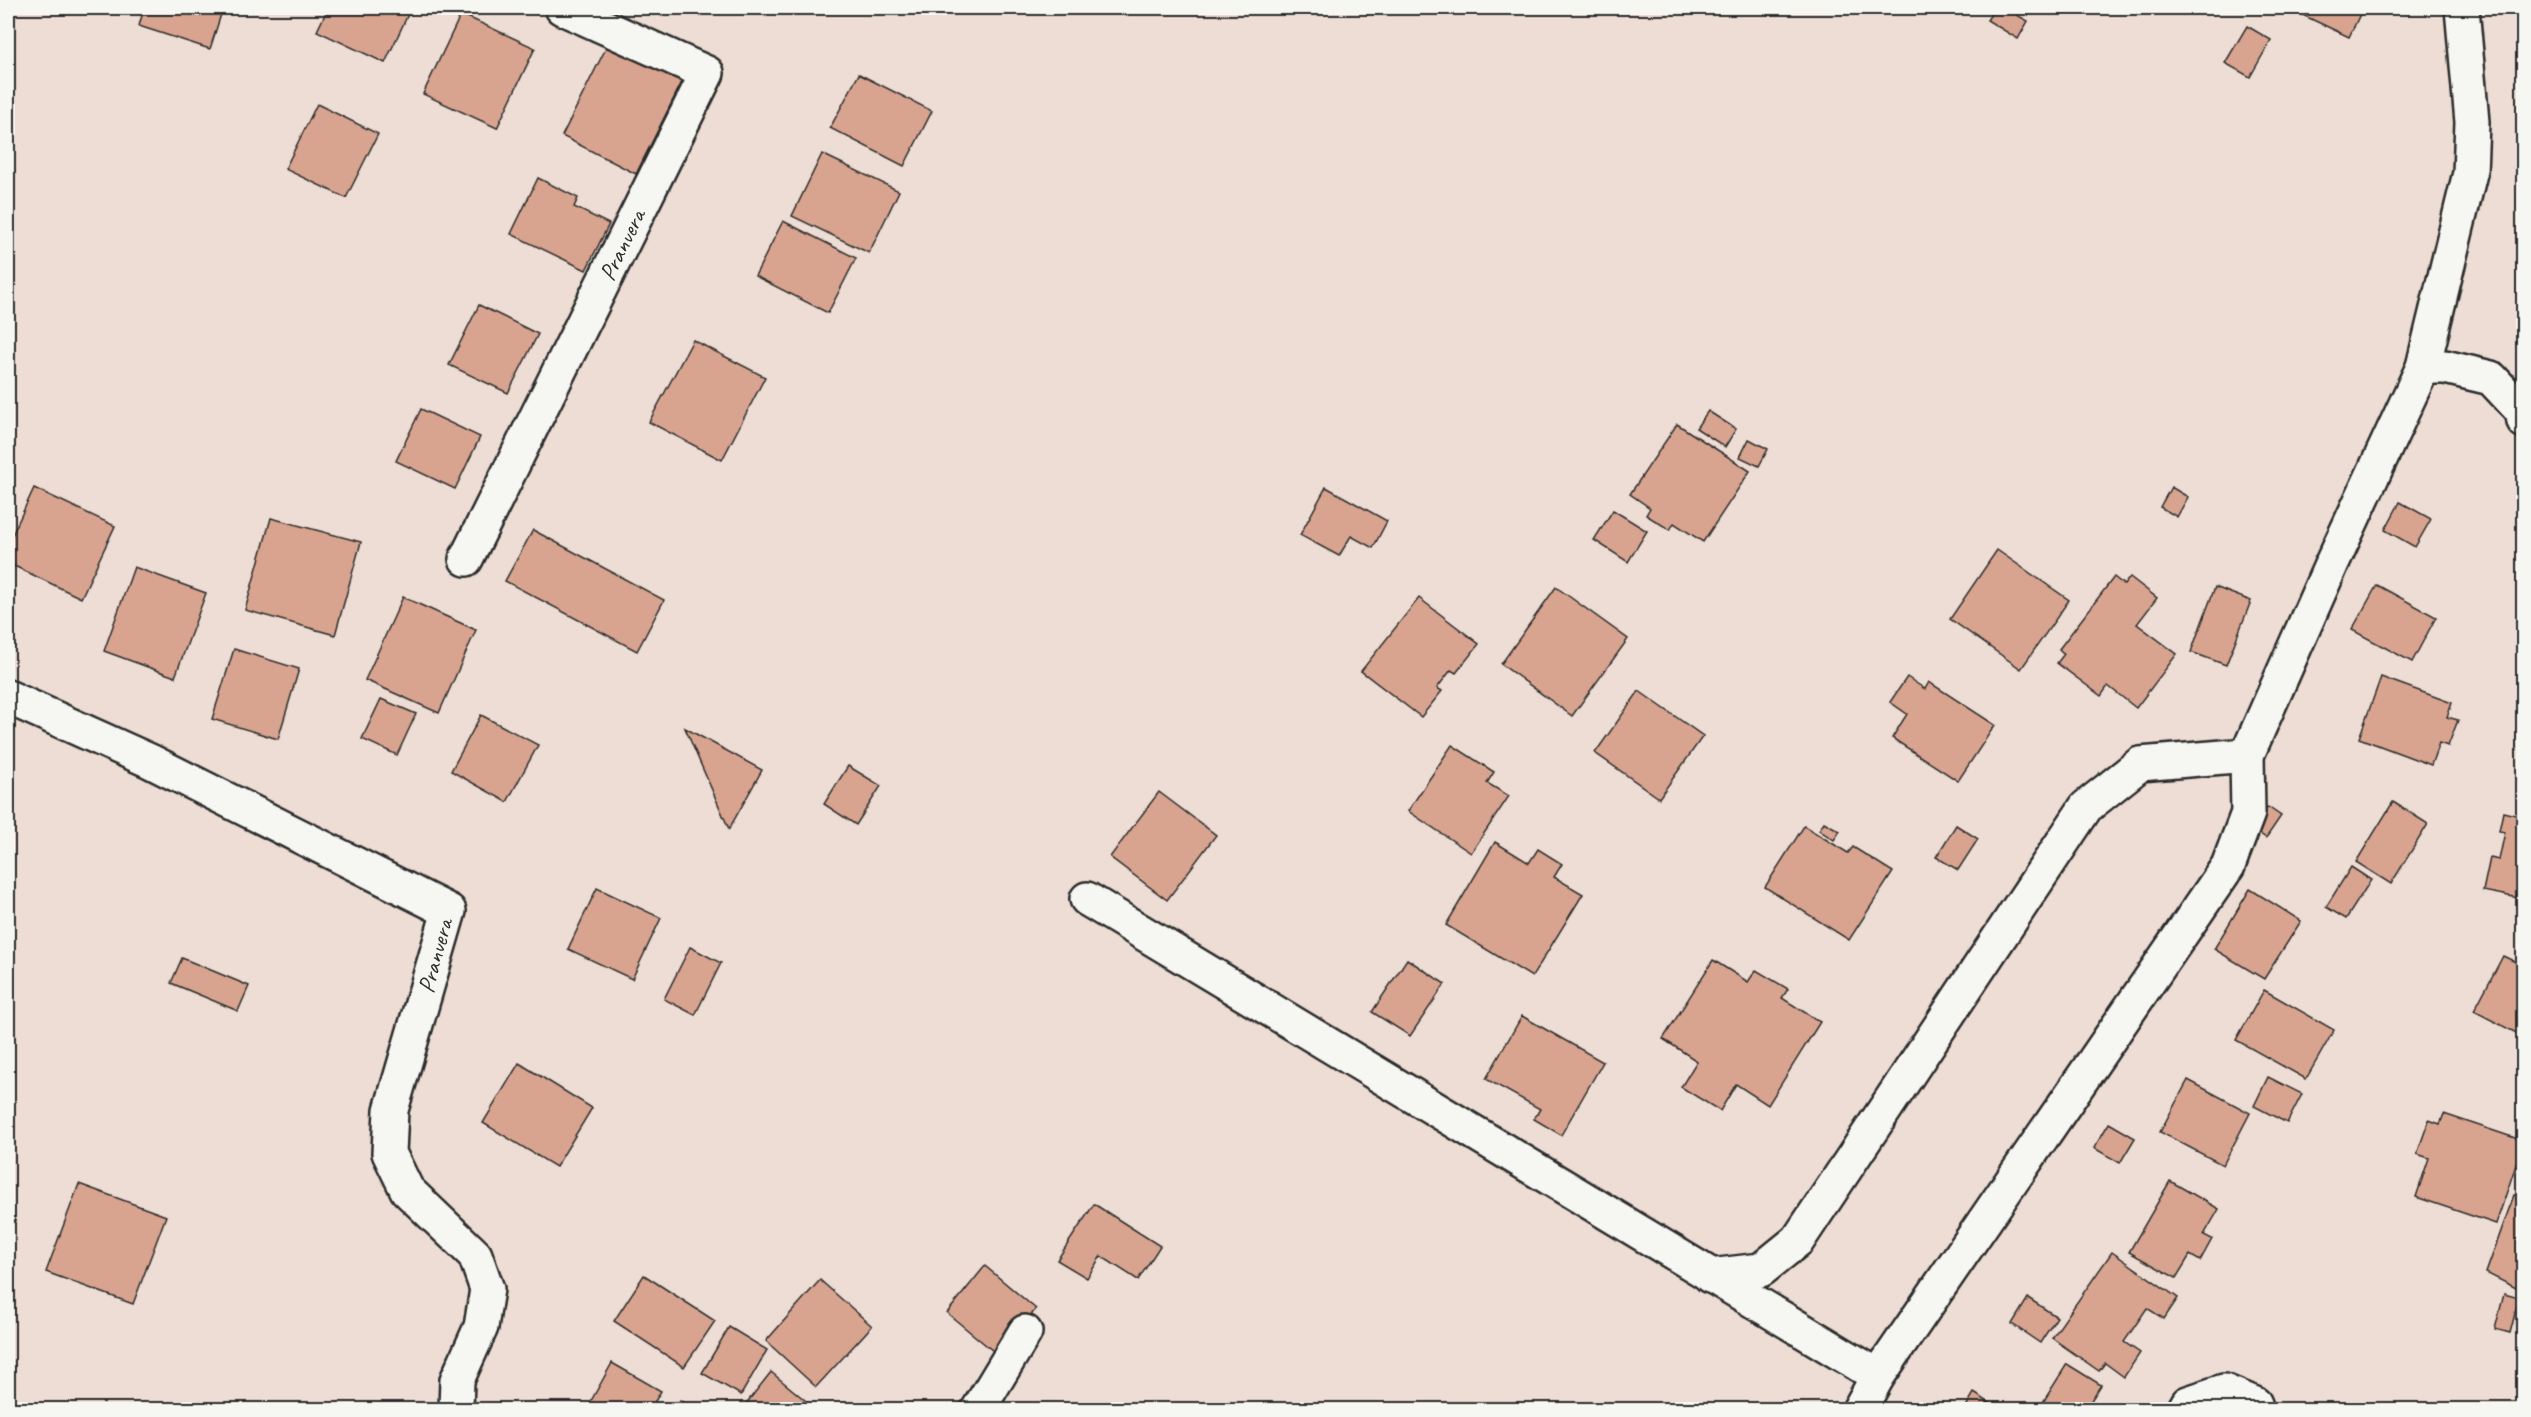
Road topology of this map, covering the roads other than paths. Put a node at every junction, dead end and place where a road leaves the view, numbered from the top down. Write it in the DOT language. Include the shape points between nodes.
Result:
graph roads {
  1 [pos="562,8"];
  2 [pos="2462,8"];
  3 [pos="2423,367"];
  4 [pos="2523,421"];
  5 [pos="466,559"];
  6 [pos="8,698"];
  7 [pos="2247,754"];
  8 [pos="1087,899"];
  9 [pos="1710,1276"];
  10 [pos="1025,1332"];
  11 [pos="1878,1376"];
  12 [pos="456,1410"];
  13 [pos="978,1410"];
  14 [pos="1859,1410"];
  15 [pos="2184,1410"];
  16 [pos="2257,1410"];
  1 -- 5 [label="street, Pranvera" via="707,73"];
  2 -- 3 [label="street" via="2472,122 2470,173"];
  3 -- 4 [label="street" via="2445,367 2491,378 2522,411"];
  3 -- 7 [label="street"];
  6 -- 12 [label="street, Pranvera" via="150,761 450,911 391,1110 389,1153 407,1190 475,1255 487,1289 481,1327 457,1380"];
  7 -- 9 [label="street" via="2140,764 2086,807 1798,1240 1761,1270"];
  7 -- 11 [label="street" via="2248,813 2228,866"];
  8 -- 9 [label="street"];
  9 -- 11 [label="street"];
  10 -- 13 [label="street"];
  11 -- 14 [label="street"];
  15 -- 16 [label="street" via="2188,1403 2224,1391 2255,1404"];
}
